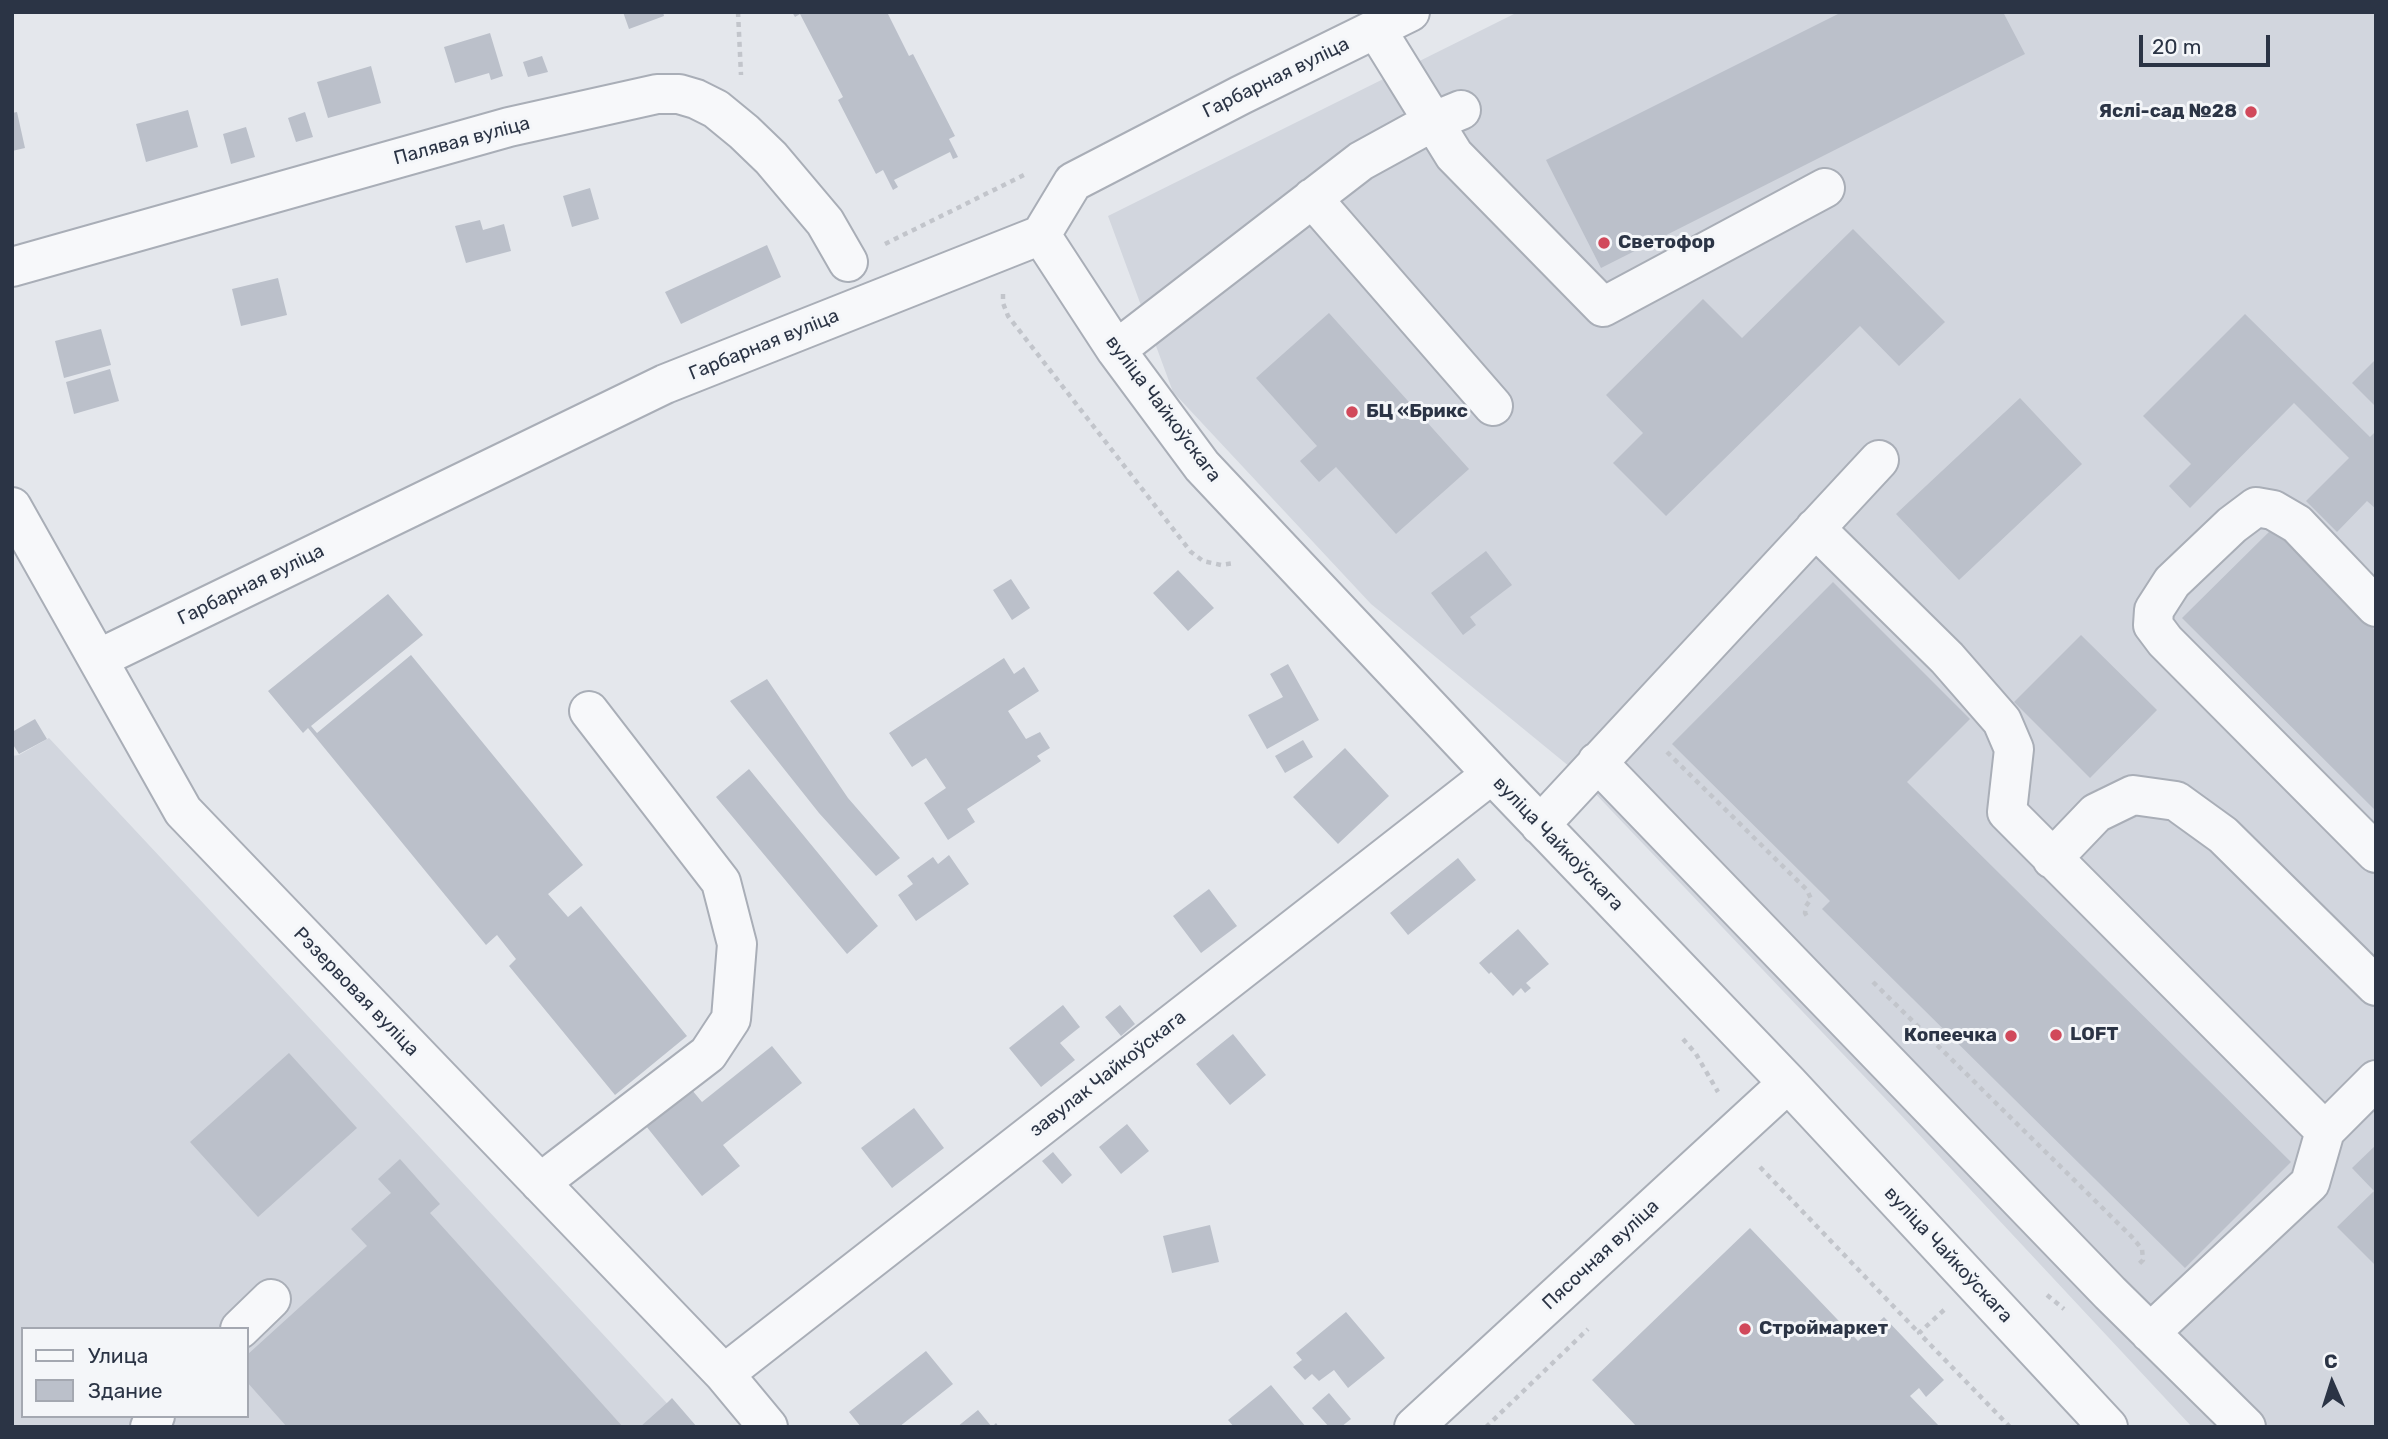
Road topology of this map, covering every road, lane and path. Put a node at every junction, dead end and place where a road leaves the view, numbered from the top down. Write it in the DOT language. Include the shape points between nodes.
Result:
graph roads {
  1 [pos="1410,12"];
  2 [pos="1376,29"];
  3 [pos="1447,116"];
  4 [pos="1825,188"];
  5 [pos="1312,198"];
  6 [pos="1041,235"];
  7 [pos="848,262"];
  8 [pos="12,267"];
  9 [pos="1116,351"];
  10 [pos="1493,406"];
  11 [pos="1879,460"];
  12 [pos="12,507"];
  13 [pos="1815,528"];
  14 [pos="2376,607"];
  15 [pos="98,659"];
  16 [pos="589,711"];
  17 [pos="1597,762"];
  18 [pos="1492,774"];
  19 [pos="1540,825"];
  20 [pos="2376,853"];
  21 [pos="2052,859"];
  22 [pos="2376,985"];
  23 [pos="2376,1080"];
  24 [pos="1788,1083"];
  25 [pos="2325,1131"];
  26 [pos="540,1183"];
  27 [pos="271,1299"];
  28 [pos="242,1327"];
  29 [pos="2150,1333"];
  30 [pos="724,1374"];
  31 [pos="768,1427"];
  32 [pos="1414,1427"];
  33 [pos="2108,1427"];
  34 [pos="2246,1427"];
  1 -- 2 [label="street, Гарбарная вуліца"];
  2 -- 3 [label="street"];
  2 -- 6 [label="street, Гарбарная вуліца" via="1073,181"];
  3 -- 4 [label="street" via="1454,155 1603,307"];
  3 -- 5 [label="street" via="1361,161"];
  5 -- 9 [label="street"];
  5 -- 10 [label="street"];
  6 -- 9 [label="street, вуліца Чайкоўскага"];
  6 -- 15 [label="street, Гарбарная вуліца" via="665,384"];
  7 -- 8 [label="street, Палявая вуліца" via="825,222 744,132 696,99 657,94 509,127"];
  9 -- 18 [label="street, вуліца Чайкоўскага" via="1202,466"];
  11 -- 13 [label="street"];
  12 -- 15 [label="street, Рэзервовая вуліца"];
  13 -- 17 [label="street"];
  13 -- 21 [label="street" via="1947,658 2002,720 2014,748 2007,812"];
  14 -- 20 [label="street" via="2297,524 2273,510 2256,507 2172,582 2154,610 2153,625"];
  15 -- 26 [label="street, Рэзервовая вуліца" via="183,811"];
  16 -- 26 [label="street" via="721,882 737,944 731,1019 708,1054"];
  17 -- 19 [label="street"];
  17 -- 29 [label="street"];
  18 -- 19 [label="street, вуліца Чайкоўскага"];
  18 -- 30 [label="street, завулак Чайкоўскага"];
  19 -- 24 [label="street, вуліца Чайкоўскага"];
  21 -- 22 [label="street" via="2096,813 2133,795 2176,801 2224,835"];
  21 -- 25 [label="street"];
  23 -- 25 [label="street"];
  24 -- 32 [label="street, Пясочная вуліца"];
  24 -- 33 [label="street, вуліца Чайкоўскага"];
  25 -- 29 [label="street" via="2310,1183"];
  26 -- 30 [label="street, Рэзервовая вуліца"];
  27 -- 28 [label="street"];
  29 -- 34 [label="street"];
  30 -- 31 [label="street, Рэзервовая вуліца"];
}
